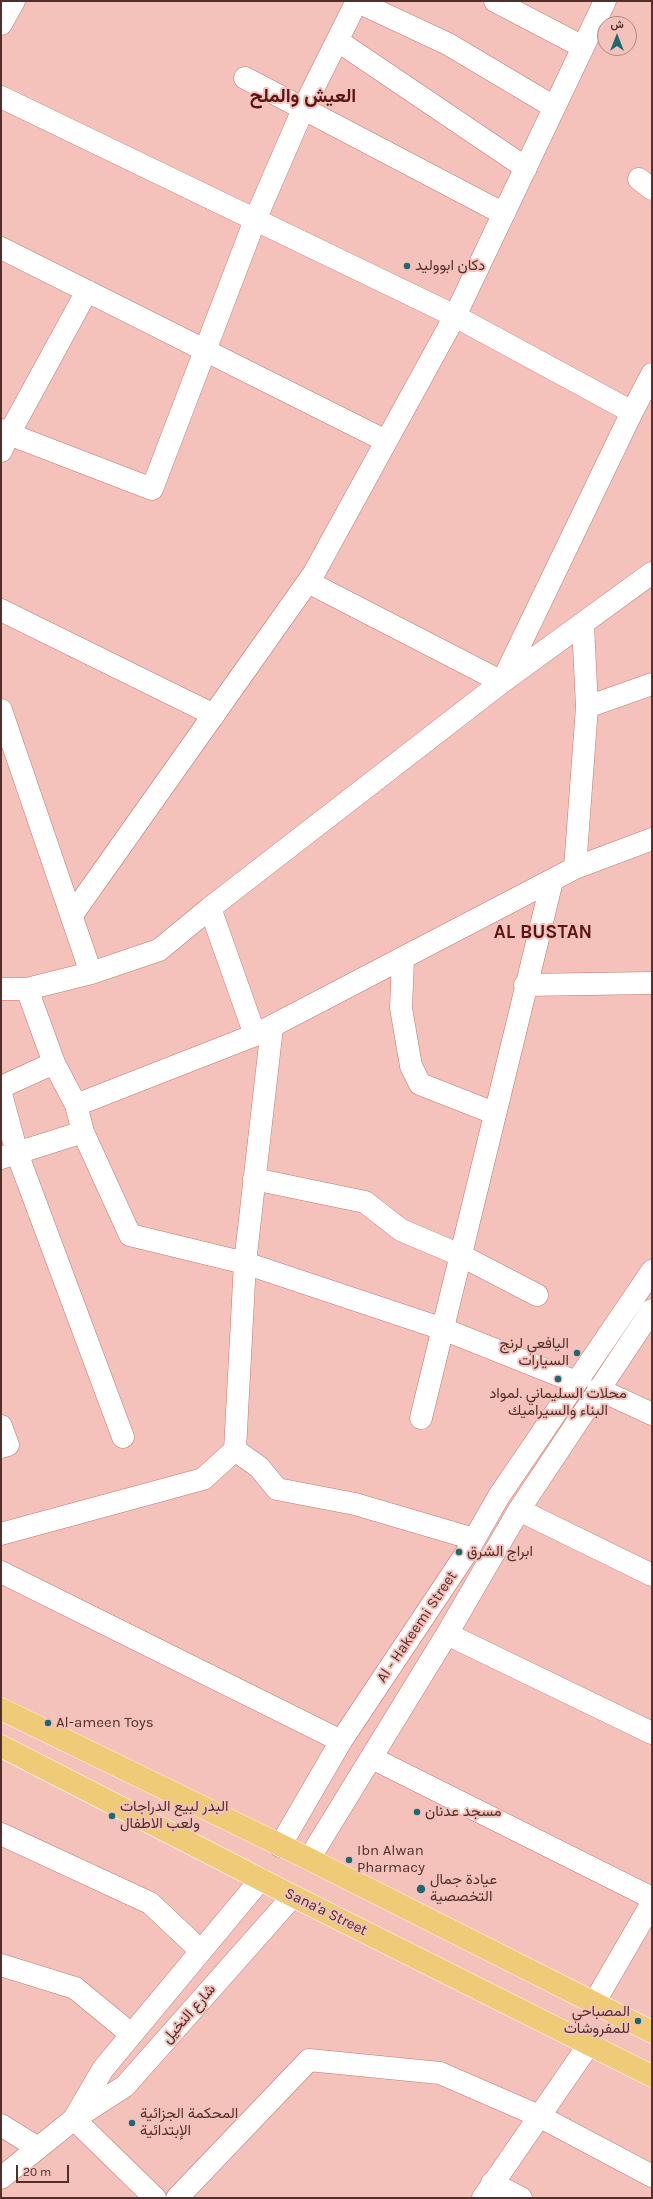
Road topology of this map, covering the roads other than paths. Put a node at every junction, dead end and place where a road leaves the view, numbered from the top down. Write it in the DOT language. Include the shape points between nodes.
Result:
graph roads {
  1 [pos="14,1"];
  2 [pos="357,1"];
  3 [pos="496,1"];
  4 [pos="605,1"];
  5 [pos="1,24"];
  6 [pos="338,42"];
  7 [pos="583,47"];
  8 [pos="245,78"];
  9 [pos="1,97"];
  10 [pos="304,107"];
  11 [pos="554,107"];
  12 [pos="526,168"];
  13 [pos="504,214"];
  14 [pos="255,220"];
  15 [pos="1,248"];
  16 [pos="87,291"];
  17 [pos="455,316"];
  18 [pos="205,350"];
  19 [pos="652,374"];
  20 [pos="652,400"];
  21 [pos="632,412"];
  22 [pos="4,438"];
  23 [pos="386,441"];
  24 [pos="652,573"];
  25 [pos="308,582"];
  26 [pos="1,610"];
  27 [pos="583,625"];
  28 [pos="502,682"];
  29 [pos="652,684"];
  30 [pos="587,707"];
  31 [pos="1,710"];
  32 [pos="214,715"];
  33 [pos="652,839"];
  34 [pos="575,868"];
  35 [pos="552,881"];
  36 [pos="210,908"];
  37 [pos="72,915"];
  38 [pos="403,958"];
  39 [pos="91,973"];
  40 [pos="652,983"];
  41 [pos="525,985"];
  42 [pos="1,989"];
  43 [pos="27,989"];
  44 [pos="1,1006"];
  45 [pos="263,1031"];
  46 [pos="54,1063"];
  47 [pos="1,1086"];
  48 [pos="1,1094"];
  49 [pos="76,1105"];
  50 [pos="494,1113"];
  51 [pos="83,1132"];
  52 [pos="9,1156"];
  53 [pos="254,1179"];
  54 [pos="460,1255"];
  55 [pos="245,1263"];
  56 [pos="652,1271"];
  57 [pos="537,1295"];
  58 [pos="652,1310"];
  59 [pos="443,1329"];
  60 [pos="576,1382"];
  61 [pos="598,1389"];
  62 [pos="652,1414"];
  63 [pos="421,1418"];
  64 [pos="1,1426"];
  65 [pos="123,1437"];
  66 [pos="1,1447"];
  67 [pos="235,1450"];
  68 [pos="519,1510"];
  69 [pos="1,1534"];
  70 [pos="474,1539"];
  71 [pos="1,1572"];
  72 [pos="652,1575"];
  73 [pos="448,1634"];
  74 [pos="1,1709"];
  75 [pos="20,1719"];
  76 [pos="652,1733"];
  77 [pos="341,1742"];
  78 [pos="1,1746"];
  79 [pos="77,1746"];
  80 [pos="372,1758"];
  81 [pos="59,1776"];
  82 [pos="1,1834"];
  83 [pos="280,1846"];
  84 [pos="309,1859"];
  85 [pos="261,1879"];
  86 [pos="293,1896"];
  87 [pos="652,1898"];
  88 [pos="652,1903"];
  89 [pos="202,1950"];
  90 [pos="1,1965"];
  91 [pos="594,2003"];
  92 [pos="652,2032"];
  93 [pos="131,2034"];
  94 [pos="590,2043"];
  95 [pos="652,2076"];
  96 [pos="539,2116"];
  97 [pos="74,2119"];
  98 [pos="1,2125"];
  99 [pos="38,2148"];
  100 [pos="652,2176"];
  101 [pos="1,2178"];
  102 [pos="488,2191"];
  103 [pos="155,2198"];
  104 [pos="177,2198"];
  105 [pos="522,2198"];
  1 -- 5 [label="street"];
  2 -- 6 [label="street"];
  2 -- 11 [label="street" via="448,44"];
  3 -- 7 [label="street"];
  4 -- 7 [label="street"];
  6 -- 10 [label="street"];
  6 -- 12 [label="street"];
  7 -- 11 [label="street"];
  8 -- 10 [label="street"];
  9 -- 14 [label="street"];
  10 -- 13 [label="street"];
  10 -- 14 [label="street"];
  11 -- 12 [label="street"];
  12 -- 13 [label="street"];
  13 -- 17 [label="street"];
  14 -- 17 [label="street"];
  14 -- 18 [label="street"];
  15 -- 16 [label="street"];
  16 -- 18 [label="street"];
  16 -- 22 [label="street"];
  17 -- 21 [label="street"];
  17 -- 23 [label="street"];
  18 -- 22 [label="street" via="152,489"];
  18 -- 23 [label="street"];
  19 -- 21 [label="street"];
  20 -- 21 [label="street"];
  21 -- 28 [label="street"];
  23 -- 25 [label="street"];
  24 -- 27 [label="street"];
  25 -- 28 [label="street"];
  25 -- 32 [label="street"];
  26 -- 32 [label="street"];
  27 -- 28 [label="street"];
  27 -- 30 [label="street"];
  28 -- 36 [label="street"];
  29 -- 30 [label="street"];
  30 -- 34 [label="street"];
  31 -- 37 [label="street"];
  32 -- 37 [label="street"];
  33 -- 34 [label="street"];
  34 -- 35 [label="street"];
  35 -- 38 [label="street"];
  35 -- 41 [label="street"];
  36 -- 39 [label="street" via="159,950"];
  36 -- 45 [label="street"];
  37 -- 39 [label="street"];
  38 -- 45 [label="street"];
  38 -- 50 [label="street" via="400,1008 411,1066 420,1084"];
  39 -- 43 [label="street"];
  40 -- 41 [label="street"];
  41 -- 50 [label="street"];
  42 -- 43 [label="street"];
  43 -- 44 [label="street"];
  43 -- 46 [label="street"];
  45 -- 49 [label="street"];
  45 -- 53 [label="street"];
  46 -- 47 [label="street"];
  46 -- 49 [label="street"];
  48 -- 52 [label="street"];
  49 -- 51 [label="street"];
  50 -- 54 [label="street"];
  51 -- 52 [label="street"];
  51 -- 55 [label="street" via="130,1235"];
  52 -- 65 [label="street"];
  53 -- 54 [label="street" via="365,1202 400,1230"];
  53 -- 55 [label="street"];
  54 -- 57 [label="street"];
  54 -- 59 [label="street"];
  55 -- 59 [label="street"];
  55 -- 67 [label="street"];
  56 -- 60 [label="street, Al - Hakeemi Street"];
  58 -- 61 [label="street, Al - Hakeemi Street"];
  59 -- 60 [label="street"];
  59 -- 63 [label="street"];
  60 -- 70 [label="street, Al - Hakeemi Street" via="499,1496"];
  61 -- 62 [label="street"];
  61 -- 68 [label="street, Al - Hakeemi Street"];
  64 -- 66 [label="street" via="8,1445"];
  67 -- 69 [label="street" via="204,1479"];
  67 -- 70 [label="street" via="259,1467 277,1489 355,1504"];
  68 -- 72 [label="street"];
  68 -- 73 [label="street, Al - Hakeemi Street"];
  70 -- 77 [label="street, Al - Hakeemi Street"];
  71 -- 77 [label="street"];
  73 -- 76 [label="street"];
  73 -- 80 [label="street, Al - Hakeemi Street"];
  74 -- 75 [label="highway"];
  75 -- 78 [label="highway" via="23,1729 21,1736 12,1744"];
  75 -- 79 [label="highway"];
  77 -- 83 [label="street, Al - Hakeemi Street"];
  78 -- 81 [label="highway, Sana'a Street"];
  79 -- 81 [label="highway" via="62,1749 54,1761"];
  79 -- 83 [label="highway"];
  80 -- 84 [label="street, Al - Hakeemi Street"];
  80 -- 87 [label="street"];
  81 -- 85 [label="highway, Sana'a Street"];
  82 -- 89 [label="street" via="150,1903"];
  83 -- 84 [label="highway"];
  84 -- 91 [label="highway"];
  85 -- 86 [label="highway, Sana'a Street"];
  85 -- 89 [label="street, شارع النخيل"];
  86 -- 94 [label="highway, Sana'a Street"];
  86 -- 97 [label="street, شارع النخيل" via="125,2086"];
  88 -- 91 [label="street"];
  89 -- 93 [label="street, شارع النخيل"];
  90 -- 93 [label="street" via="75,1988"];
  91 -- 92 [label="highway"];
  93 -- 97 [label="street, شارع النخيل" via="103,2069"];
  94 -- 95 [label="highway, Sana'a Street"];
  94 -- 96 [label="street"];
  96 -- 100 [label="street"];
  96 -- 102 [label="street"];
  96 -- 104 [label="street" via="440,2073 309,2060"];
  97 -- 99 [label="street, شارع النخيل"];
  97 -- 103 [label="street"];
  98 -- 99 [label="street"];
  99 -- 101 [label="street, شارع النخيل"];
  102 -- 105 [label="street"];
}
